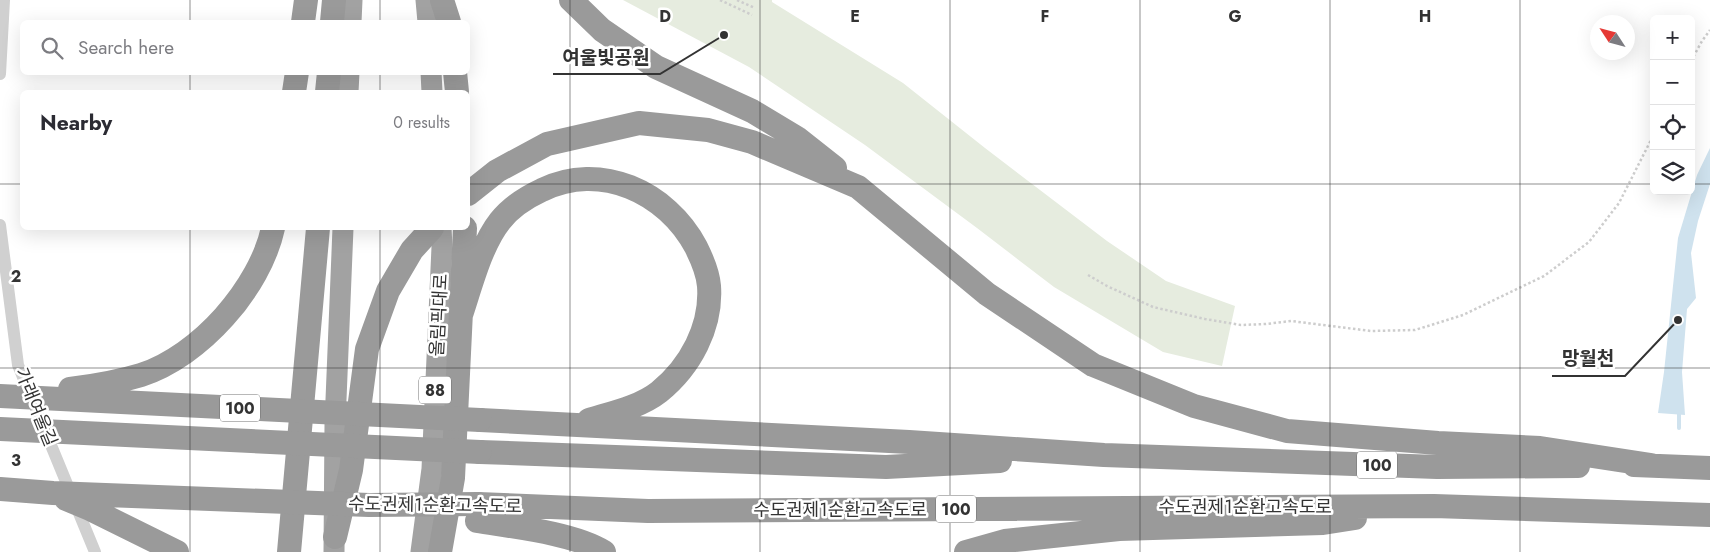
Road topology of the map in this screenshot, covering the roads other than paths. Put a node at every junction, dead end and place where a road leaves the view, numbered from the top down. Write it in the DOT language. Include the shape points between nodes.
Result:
graph roads {
  1 [pos="4,0"];
  2 [pos="306,0"];
  3 [pos="334,0"];
  4 [pos="352,0"];
  5 [pos="426,0"];
  6 [pos="442,0"];
  7 [pos="571,0"];
  8 [pos="304,20"];
  9 [pos="332,20"];
  10 [pos="351,20"];
  11 [pos="428,20"];
  12 [pos="448,20"];
  13 [pos="0,74"];
  14 [pos="297,75"];
  15 [pos="329,75"];
  16 [pos="349,75"];
  17 [pos="431,75"];
  18 [pos="455,75"];
  19 [pos="294,90"];
  20 [pos="328,90"];
  21 [pos="348,90"];
  22 [pos="432,90"];
  23 [pos="457,90"];
  24 [pos="858,187"];
  25 [pos="470,192"];
  26 [pos="0,225"];
  27 [pos="272,230"];
  28 [pos="318,230"];
  29 [pos="343,230"];
  30 [pos="430,230"];
  31 [pos="441,230"];
  32 [pos="465,230"];
  33 [pos="461,315"];
  34 [pos="2,397"];
  35 [pos="572,425"];
  36 [pos="0,429"];
  37 [pos="1104,455"];
  38 [pos="1651,465"];
  39 [pos="1710,468"];
  40 [pos="453,478"];
  41 [pos="0,490"];
  42 [pos="53,493"];
  43 [pos="1434,506"];
  44 [pos="478,513"];
  45 [pos="1710,515"];
  46 [pos="335,545"];
  47 [pos="95,552"];
  48 [pos="177,552"];
  49 [pos="290,552"];
  50 [pos="421,552"];
  51 [pos="440,552"];
  52 [pos="457,552"];
  53 [pos="604,552"];
  54 [pos="966,552"];
  1 -- 13 [label="street"];
  2 -- 8 [label="highway"];
  3 -- 9 [label="highway"];
  4 -- 10 [label="highway"];
  5 -- 11 [label="highway"];
  6 -- 12 [label="highway"];
  7 -- 24 [label="highway" via="602,30 656,67 752,111 797,138"];
  14 -- 19 [label="highway"];
  15 -- 20 [label="highway"];
  16 -- 21 [label="highway"];
  17 -- 22 [label="highway"];
  18 -- 23 [label="highway"];
  24 -- 25 [label="highway" via="752,142 708,130 639,124 547,144 497,171"];
  24 -- 38 [label="highway" via="988,294 1093,365 1194,406 1287,431 1540,448"];
  26 -- 47 [label="street, 가래여울길" via="18,365"];
  27 -- 34 [label="highway, bridge" via="252,280 220,323 181,356 142,374 98,385"];
  28 -- 49 [label="highway"];
  29 -- 46 [label="highway" via="335,424"];
  30 -- 46 [label="highway" via="412,250 388,291 367,349 351,470"];
  31 -- 50 [label="highway, 올림픽대로 / 88" via="432,469"];
  32 -- 33 [label="highway"];
  33 -- 35 [label="highway" via="482,253 500,221 524,199 553,185 584,178 611,180 657,201 676,218 702,259 709,286 701,336 684,367 658,392 632,406"];
  33 -- 40 [label="highway"];
  34 -- 35 [label="highway, 100, bridge"];
  35 -- 37 [label="highway, 100"];
  36 -- 37 [label="highway, 100, bridge" via="886,467"];
  37 -- 38 [label="highway, 100" via="1437,467"];
  38 -- 39 [label="highway, 100"];
  40 -- 51 [label="highway"];
  40 -- 52 [label="highway"];
  41 -- 42 [label="highway, 수도권제1순환고속도로, bridge"];
  42 -- 44 [label="highway, 수도권제1순환고속도로, bridge" via="369,505"];
  42 -- 48 [label="highway, bridge"];
  43 -- 44 [label="highway, 수도권제1순환고속도로 / 100"];
  43 -- 45 [label="highway, 수도권제1순환고속도로 / 100"];
  43 -- 54 [label="highway" via="1323,523 1119,529 1005,541"];
  44 -- 53 [label="highway"];
}
